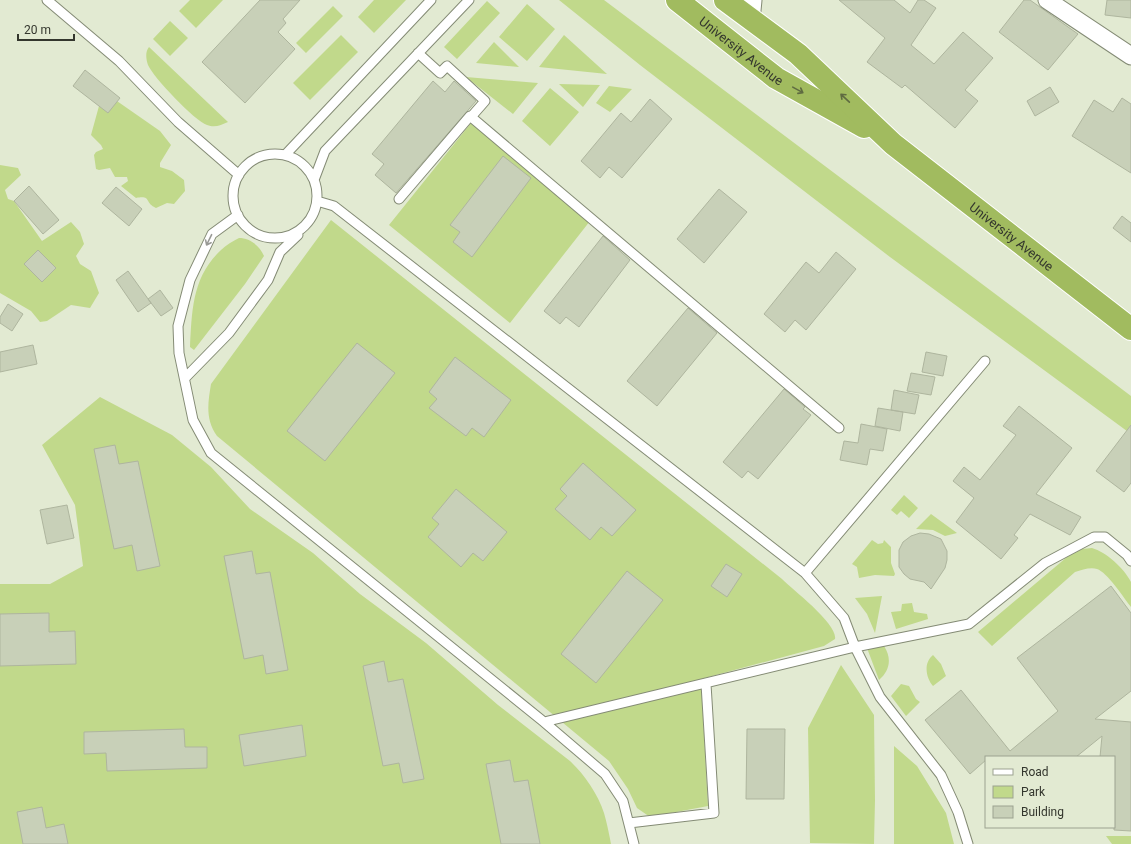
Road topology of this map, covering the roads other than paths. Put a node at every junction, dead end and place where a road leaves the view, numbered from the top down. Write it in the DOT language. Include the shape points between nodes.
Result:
graph roads {
  1 [pos="48,0"];
  2 [pos="431,0"];
  3 [pos="469,0"];
  4 [pos="677,0"];
  5 [pos="725,0"];
  6 [pos="1047,0"];
  7 [pos="752,10"];
  8 [pos="418,53"];
  9 [pos="1131,56"];
  10 [pos="471,117"];
  11 [pos="893,144"];
  12 [pos="286,154"];
  13 [pos="239,175"];
  14 [pos="314,180"];
  15 [pos="398,199"];
  16 [pos="317,201"];
  17 [pos="238,215"];
  18 [pos="304,229"];
  19 [pos="1131,329"];
  20 [pos="985,361"];
  21 [pos="185,378"];
  22 [pos="839,428"];
  23 [pos="1131,561"];
  24 [pos="805,573"];
  25 [pos="855,647"];
  26 [pos="706,684"];
  27 [pos="544,722"];
  28 [pos="629,823"];
  29 [pos="634,844"];
  30 [pos="968,844"];
  1 -- 13 [label="lane" via="119,61 178,122"];
  2 -- 12 [label="lane"];
  3 -- 8 [label="lane"];
  4 -- 11 [label="highway, University Avenue, one-way" via="776,78"];
  5 -- 7 [label="highway, University Avenue"];
  6 -- 9 [label="street"];
  11 -- 7 [label="highway, University Avenue, one-way"];
  8 -- 10 [label="lane" via="440,73 447,66 485,101"];
  8 -- 14 [label="lane" via="325,151"];
  10 -- 15 [label="lane"];
  10 -- 22 [label="lane"];
  11 -- 19 [label="highway, University Avenue"];
  12 -- 13 [label="lane" via="267,154 255,159"];
  12 -- 14 [label="lane" via="300,164"];
  13 -- 17 [label="lane" via="233,195"];
  14 -- 16 [label="lane"];
  16 -- 18 [label="lane" via="315,211"];
  16 -- 24 [label="lane" via="334,206"];
  17 -- 18 [label="lane" via="255,233 265,237 286,238"];
  17 -- 21 [label="lane, one-way" via="212,234 190,280 178,326 178,353"];
  18 -- 21 [label="lane" via="280,252 268,280 229,333"];
  20 -- 24 [label="lane"];
  21 -- 27 [label="lane" via="193,420 211,453"];
  23 -- 25 [label="lane" via="1105,536 1094,537 1045,563 969,624"];
  24 -- 25 [label="lane" via="844,618"];
  25 -- 26 [label="lane"];
  25 -- 30 [label="lane" via="880,697 941,775 958,812"];
  26 -- 27 [label="lane"];
  26 -- 28 [label="lane" via="714,813"];
  27 -- 28 [label="lane" via="605,774 623,801"];
  28 -- 29 [label="lane"];
}
